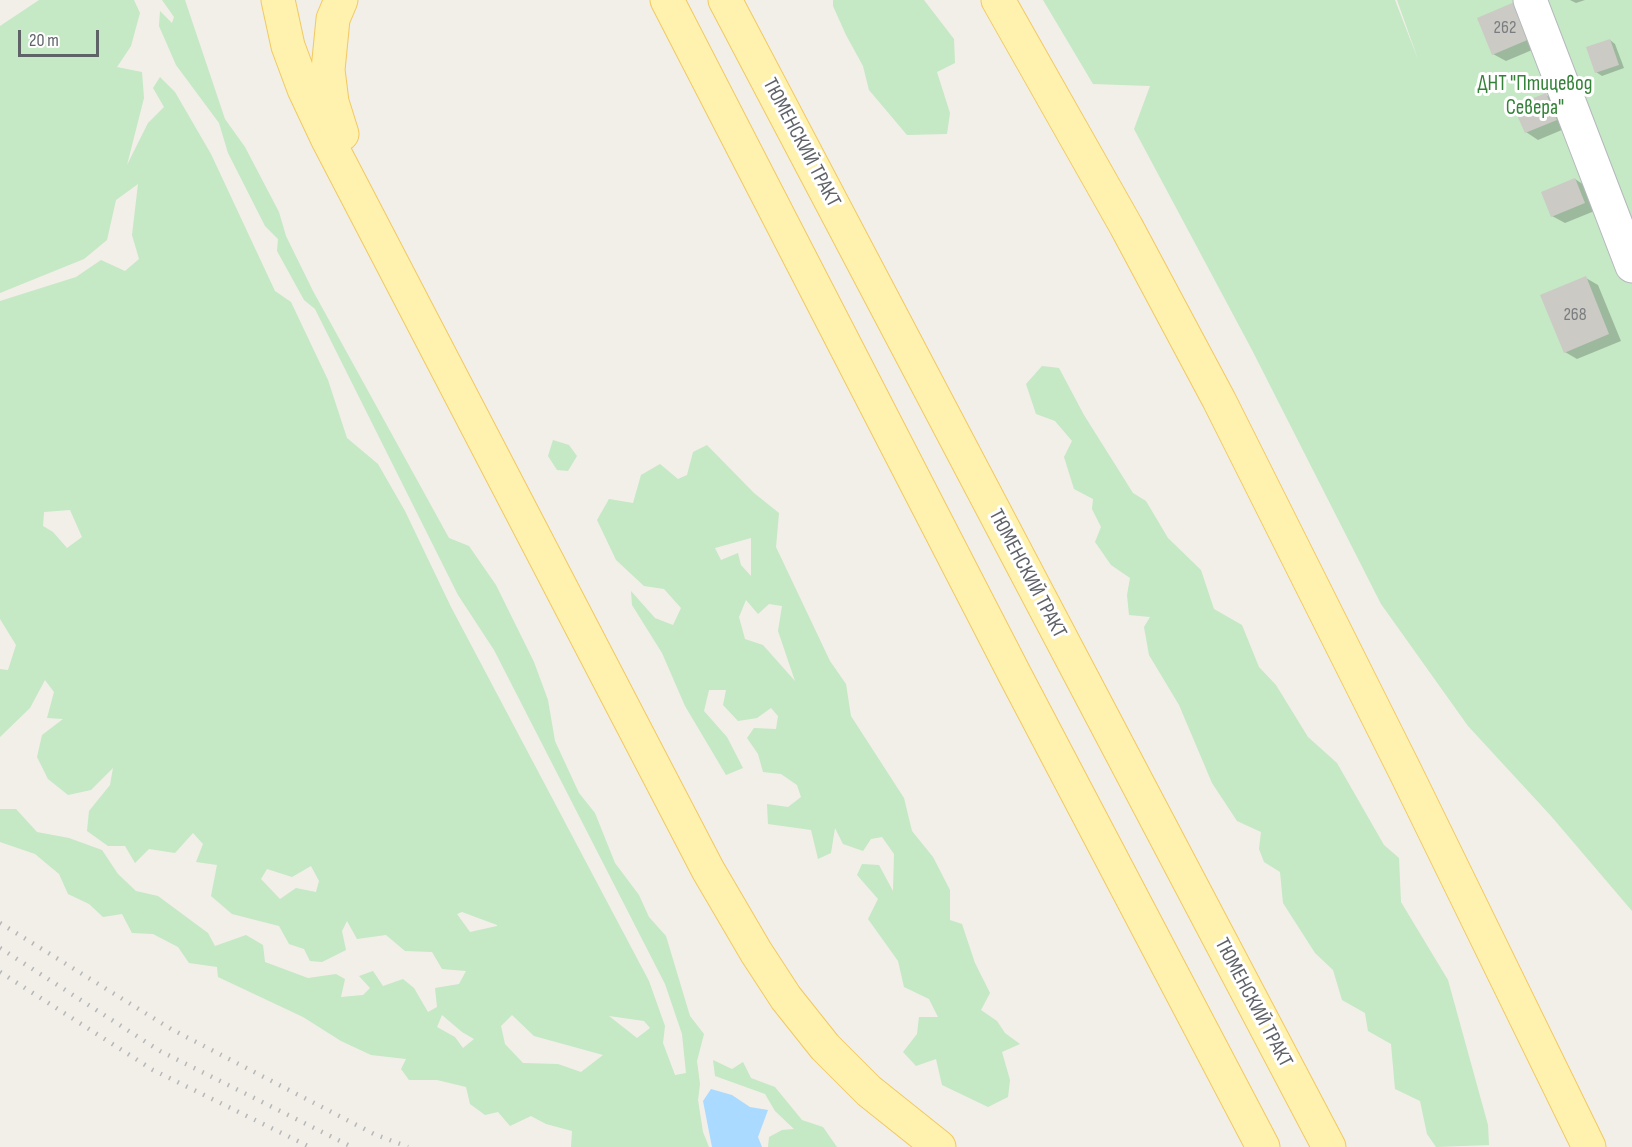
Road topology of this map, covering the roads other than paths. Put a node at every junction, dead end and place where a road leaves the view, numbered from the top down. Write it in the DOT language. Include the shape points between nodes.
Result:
graph roads {
  1 [pos="278,0"];
  2 [pos="341,0"];
  3 [pos="648,0"];
  4 [pos="667,0"];
  5 [pos="725,0"];
  6 [pos="742,0"];
  7 [pos="998,0"];
  8 [pos="1530,0"];
  9 [pos="758,60"];
  10 [pos="711,85"];
  11 [pos="370,219"];
  12 [pos="1632,266"];
  13 [pos="1565,1098"];
  14 [pos="939,1147"];
  15 [pos="1263,1147"];
  16 [pos="1329,1147"];
  17 [pos="1581,1147"];
  18 [pos="1589,1147"];
  19 [pos="1601,1147"];
  1 -- 11 [label="main road" via="288,46 304,89"];
  2 -- 11 [label="main road" via="333,19 328,70 332,102"];
  3 -- 10 [label="main road"];
  4 -- 10 [label="main road"];
  5 -- 9 [label="main road, ТЮМЕНСКИЙ ТРАКТ"];
  6 -- 9 [label="main road"];
  7 -- 13 [label="main road" via="1219,400"];
  8 -- 12 [label="street"];
  9 -- 16 [label="main road, ТЮМЕНСКИЙ ТРАКТ"];
  10 -- 15 [label="main road"];
  11 -- 14 [label="main road" via="708,870 756,952 825,1047 869,1091"];
  13 -- 17 [label="main road"];
  13 -- 18 [label="main road"];
  13 -- 19 [label="main road"];
}
